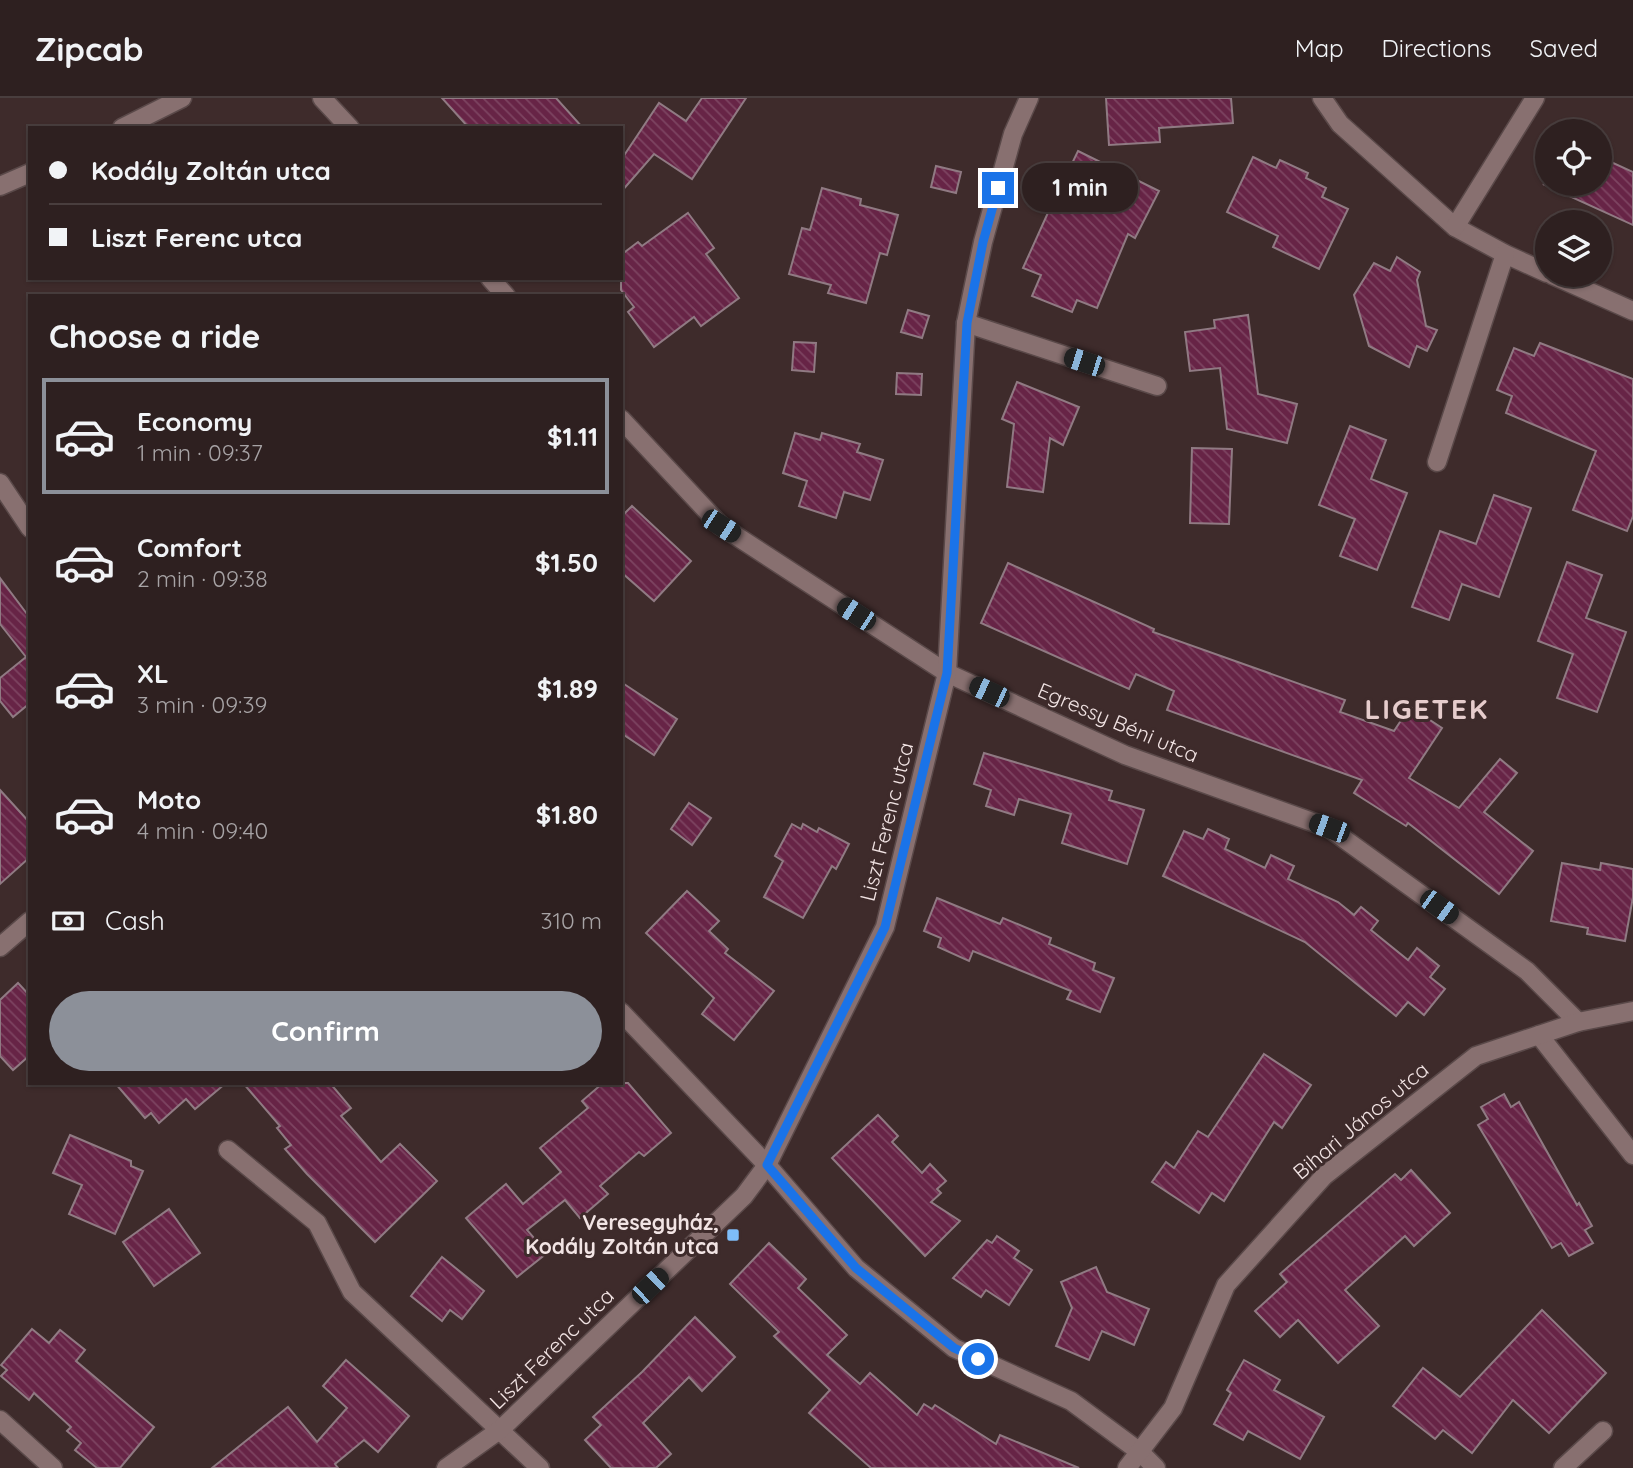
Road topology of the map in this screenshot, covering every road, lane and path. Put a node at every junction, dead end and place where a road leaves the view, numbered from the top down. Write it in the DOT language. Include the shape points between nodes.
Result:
graph roads {
  1 [pos="182,98"];
  2 [pos="322,98"];
  3 [pos="1029,98"];
  4 [pos="1322,98"];
  5 [pos="1535,98"];
  6 [pos="126,126"];
  7 [pos="348,126"];
  8 [pos="28,174"];
  9 [pos="0,186"];
  10 [pos="1455,227"];
  11 [pos="1505,254"];
  12 [pos="1535,268"];
  13 [pos="492,280"];
  14 [pos="1579,287"];
  15 [pos="504,294"];
  16 [pos="1633,311"];
  17 [pos="967,323"];
  18 [pos="1157,386"];
  19 [pos="623,421"];
  20 [pos="1437,462"];
  21 [pos="0,483"];
  22 [pos="6,511"];
  23 [pos="28,527"];
  24 [pos="947,673"];
  25 [pos="28,923"];
  26 [pos="0,947"];
  27 [pos="1633,1012"];
  28 [pos="623,1014"];
  29 [pos="1578,1022"];
  30 [pos="1539,1035"];
  31 [pos="228,1150"];
  32 [pos="1633,1155"];
  33 [pos="767,1165"];
  34 [pos="0,1420"];
  35 [pos="501,1429"];
  36 [pos="1603,1432"];
  37 [pos="1140,1452"];
  38 [pos="53,1468"];
  39 [pos="446,1468"];
  40 [pos="540,1468"];
  41 [pos="1127,1468"];
  42 [pos="1156,1468"];
  43 [pos="1563,1468"];
  1 -- 6 [label="street"];
  2 -- 7 [label="street"];
  3 -- 17 [label="street, Liszt Ferenc utca" via="1013,134 983,242"];
  4 -- 10 [label="street" via="1340,124"];
  5 -- 10 [label="street"];
  8 -- 9 [label="street"];
  10 -- 11 [label="street"];
  11 -- 12 [label="street"];
  11 -- 20 [label="street"];
  13 -- 15 [label="street"];
  14 -- 16 [label="street"];
  17 -- 18 [label="street"];
  17 -- 24 [label="street, Liszt Ferenc utca"];
  19 -- 24 [label="street, Egressy Béni utca" via="721,526"];
  21 -- 22 [label="street"];
  22 -- 23 [label="street"];
  24 -- 29 [label="street, Egressy Béni utca" via="1125,755 1329,828 1527,971"];
  24 -- 33 [label="street, Liszt Ferenc utca" via="885,927"];
  25 -- 26 [label="street"];
  27 -- 29 [label="street, Bihari János utca"];
  28 -- 33 [label="street"];
  29 -- 30 [label="street, Bihari János utca"];
  30 -- 32 [label="street"];
  30 -- 37 [label="street, Bihari János utca" via="1476,1056 1324,1176 1226,1285 1173,1408"];
  31 -- 35 [label="street, Liszt Ferenc utca" via="317,1223 352,1292"];
  33 -- 35 [label="street, Liszt Ferenc utca" via="744,1196"];
  33 -- 37 [label="street" via="856,1268 954,1348 1071,1401"];
  34 -- 38 [label="street"];
  35 -- 39 [label="street, Liszt Ferenc utca"];
  35 -- 40 [label="street, Liszt Ferenc utca"];
  36 -- 43 [label="street"];
  37 -- 41 [label="street, Bihari János utca"];
  37 -- 42 [label="street"];
}
